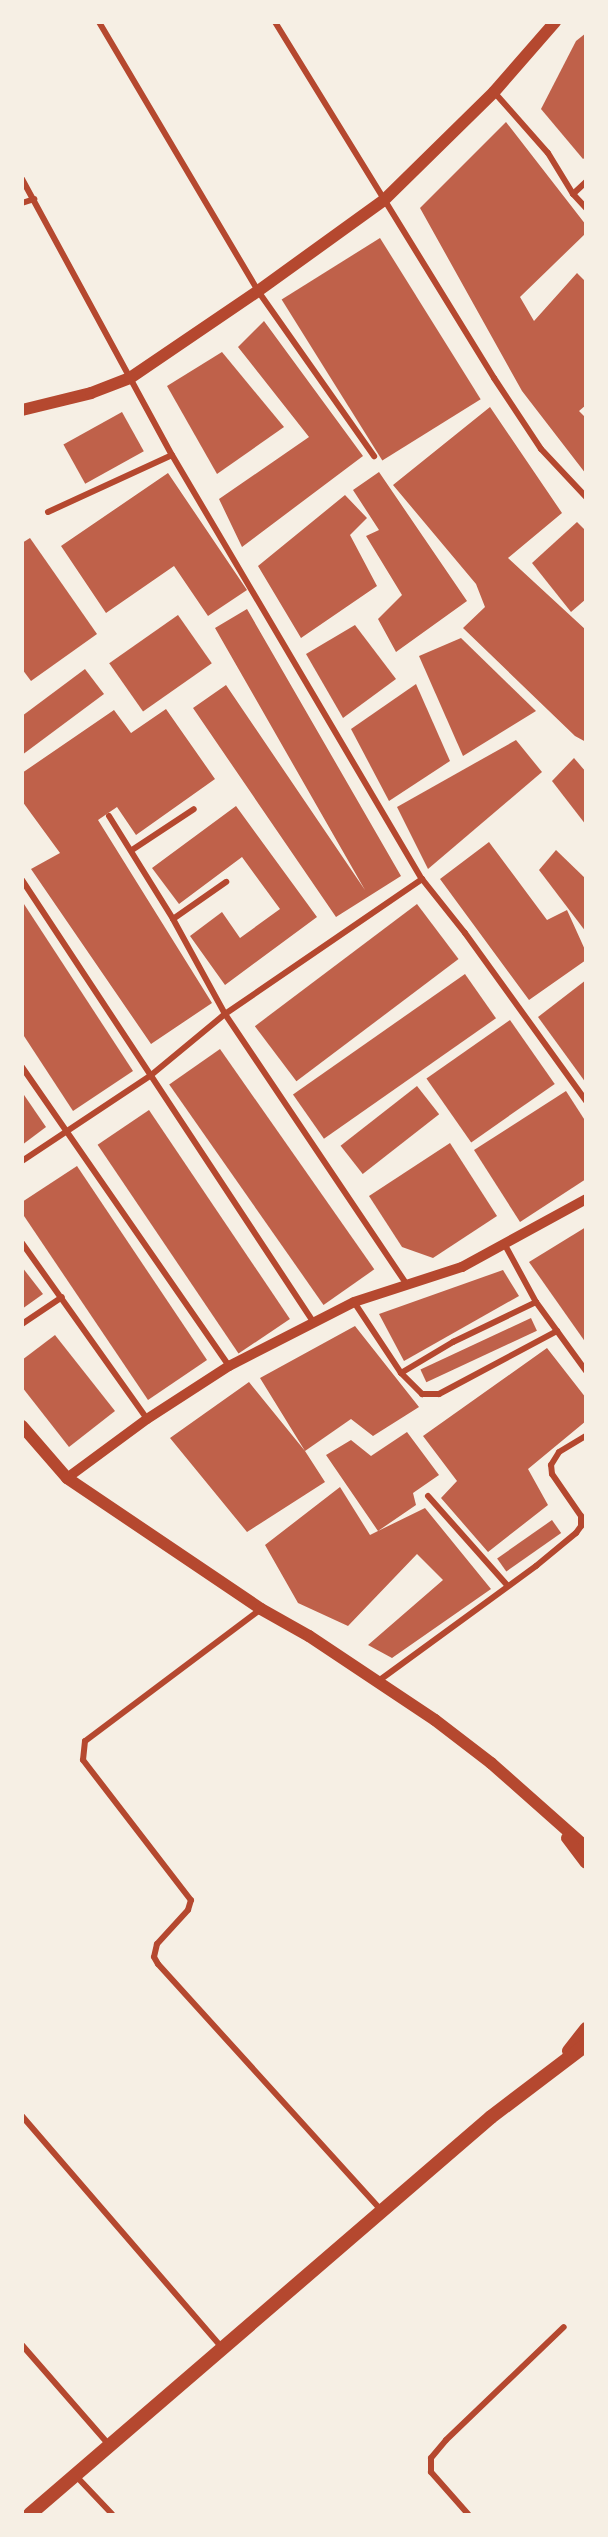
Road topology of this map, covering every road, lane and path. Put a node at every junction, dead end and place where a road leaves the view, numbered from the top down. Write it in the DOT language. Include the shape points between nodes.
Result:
graph roads {
  1 [pos="99,22"];
  2 [pos="275,22"];
  3 [pos="555,22"];
  4 [pos="494,92"];
  5 [pos="22,179"];
  6 [pos="585,182"];
  7 [pos="573,194"];
  8 [pos="34,199"];
  9 [pos="383,201"];
  10 [pos="22,203"];
  11 [pos="585,208"];
  12 [pos="258,291"];
  13 [pos="130,378"];
  14 [pos="22,410"];
  15 [pos="172,455"];
  16 [pos="374,456"];
  17 [pos="585,497"];
  18 [pos="48,512"];
  19 [pos="194,809"];
  20 [pos="109,816"];
  21 [pos="132,850"];
  22 [pos="422,879"];
  23 [pos="22,880"];
  24 [pos="226,882"];
  25 [pos="173,919"];
  26 [pos="225,1014"];
  27 [pos="22,1067"];
  28 [pos="150,1076"];
  29 [pos="585,1101"];
  30 [pos="65,1132"];
  31 [pos="22,1161"];
  32 [pos="585,1198"];
  33 [pos="22,1243"];
  34 [pos="505,1245"];
  35 [pos="406,1283"];
  36 [pos="62,1297"];
  37 [pos="354,1302"];
  38 [pos="536,1302"];
  39 [pos="314,1323"];
  40 [pos="22,1324"];
  41 [pos="557,1331"];
  42 [pos="229,1366"];
  43 [pos="585,1371"];
  44 [pos="401,1373"];
  45 [pos="147,1419"];
  46 [pos="22,1426"];
  47 [pos="585,1436"];
  48 [pos="67,1478"];
  49 [pos="428,1496"];
  50 [pos="508,1586"];
  51 [pos="261,1609"];
  52 [pos="377,1682"];
  53 [pos="556,1823"];
  54 [pos="585,1847"];
  55 [pos="585,1863"];
  56 [pos="585,2030"];
  57 [pos="585,2045"];
  58 [pos="560,2062"];
  59 [pos="22,2116"];
  60 [pos="381,2211"];
  61 [pos="564,2327"];
  62 [pos="22,2345"];
  63 [pos="223,2350"];
  64 [pos="110,2446"];
  65 [pos="76,2476"];
  66 [pos="30,2514"];
  67 [pos="112,2514"];
  68 [pos="468,2514"];
  1 -- 12 [label="street"];
  2 -- 9 [label="street"];
  3 -- 4 [label="main road"];
  4 -- 7 [label="street" via="548,153"];
  4 -- 9 [label="main road"];
  5 -- 8 [label="street"];
  6 -- 7 [label="street"];
  7 -- 11 [label="street"];
  8 -- 10 [label="street"];
  8 -- 13 [label="street"];
  9 -- 12 [label="main road"];
  9 -- 17 [label="street" via="541,449"];
  12 -- 13 [label="main road"];
  12 -- 16 [label="street"];
  13 -- 14 [label="main road" via="91,393"];
  13 -- 15 [label="street"];
  15 -- 18 [label="street"];
  15 -- 22 [label="street"];
  19 -- 21 [label="street"];
  20 -- 21 [label="street"];
  21 -- 25 [label="street"];
  22 -- 26 [label="street"];
  22 -- 29 [label="street"];
  23 -- 28 [label="street"];
  24 -- 25 [label="street"];
  25 -- 26 [label="street"];
  26 -- 28 [label="street"];
  26 -- 35 [label="street"];
  27 -- 30 [label="street"];
  28 -- 30 [label="street"];
  28 -- 39 [label="street"];
  30 -- 31 [label="street"];
  30 -- 42 [label="street"];
  32 -- 34 [label="street"];
  33 -- 36 [label="street"];
  34 -- 35 [label="street" via="462,1267"];
  34 -- 38 [label="street"];
  35 -- 37 [label="street"];
  36 -- 40 [label="street"];
  36 -- 45 [label="street"];
  37 -- 39 [label="street"];
  37 -- 44 [label="street"];
  38 -- 41 [label="street"];
  38 -- 44 [label="street" via="453,1342"];
  39 -- 42 [label="street"];
  41 -- 43 [label="street"];
  41 -- 44 [label="street" via="439,1394 422,1394"];
  42 -- 45 [label="street"];
  45 -- 48 [label="street"];
  46 -- 48 [label="main road"];
  47 -- 50 [label="street" via="559,1452 551,1465 552,1474 581,1516 581,1526"];
  48 -- 51 [label="main road"];
  49 -- 50 [label="street"];
  50 -- 52 [label="street"];
  51 -- 52 [label="main road"];
  51 -- 60 [label="street" via="85,1741 83,1760 191,1900 188,1910 157,1944 154,1957 158,1964"];
  52 -- 53 [label="main road" via="491,1762"];
  53 -- 54 [label="main road"];
  53 -- 55 [label="main road"];
  56 -- 58 [label="main road"];
  57 -- 58 [label="main road"];
  58 -- 60 [label="main road"];
  59 -- 63 [label="street"];
  60 -- 63 [label="main road"];
  61 -- 68 [label="street" via="431,2458 430,2472"];
  62 -- 64 [label="street"];
  63 -- 64 [label="main road"];
  64 -- 65 [label="main road"];
  65 -- 66 [label="main road"];
  65 -- 67 [label="street"];
}
